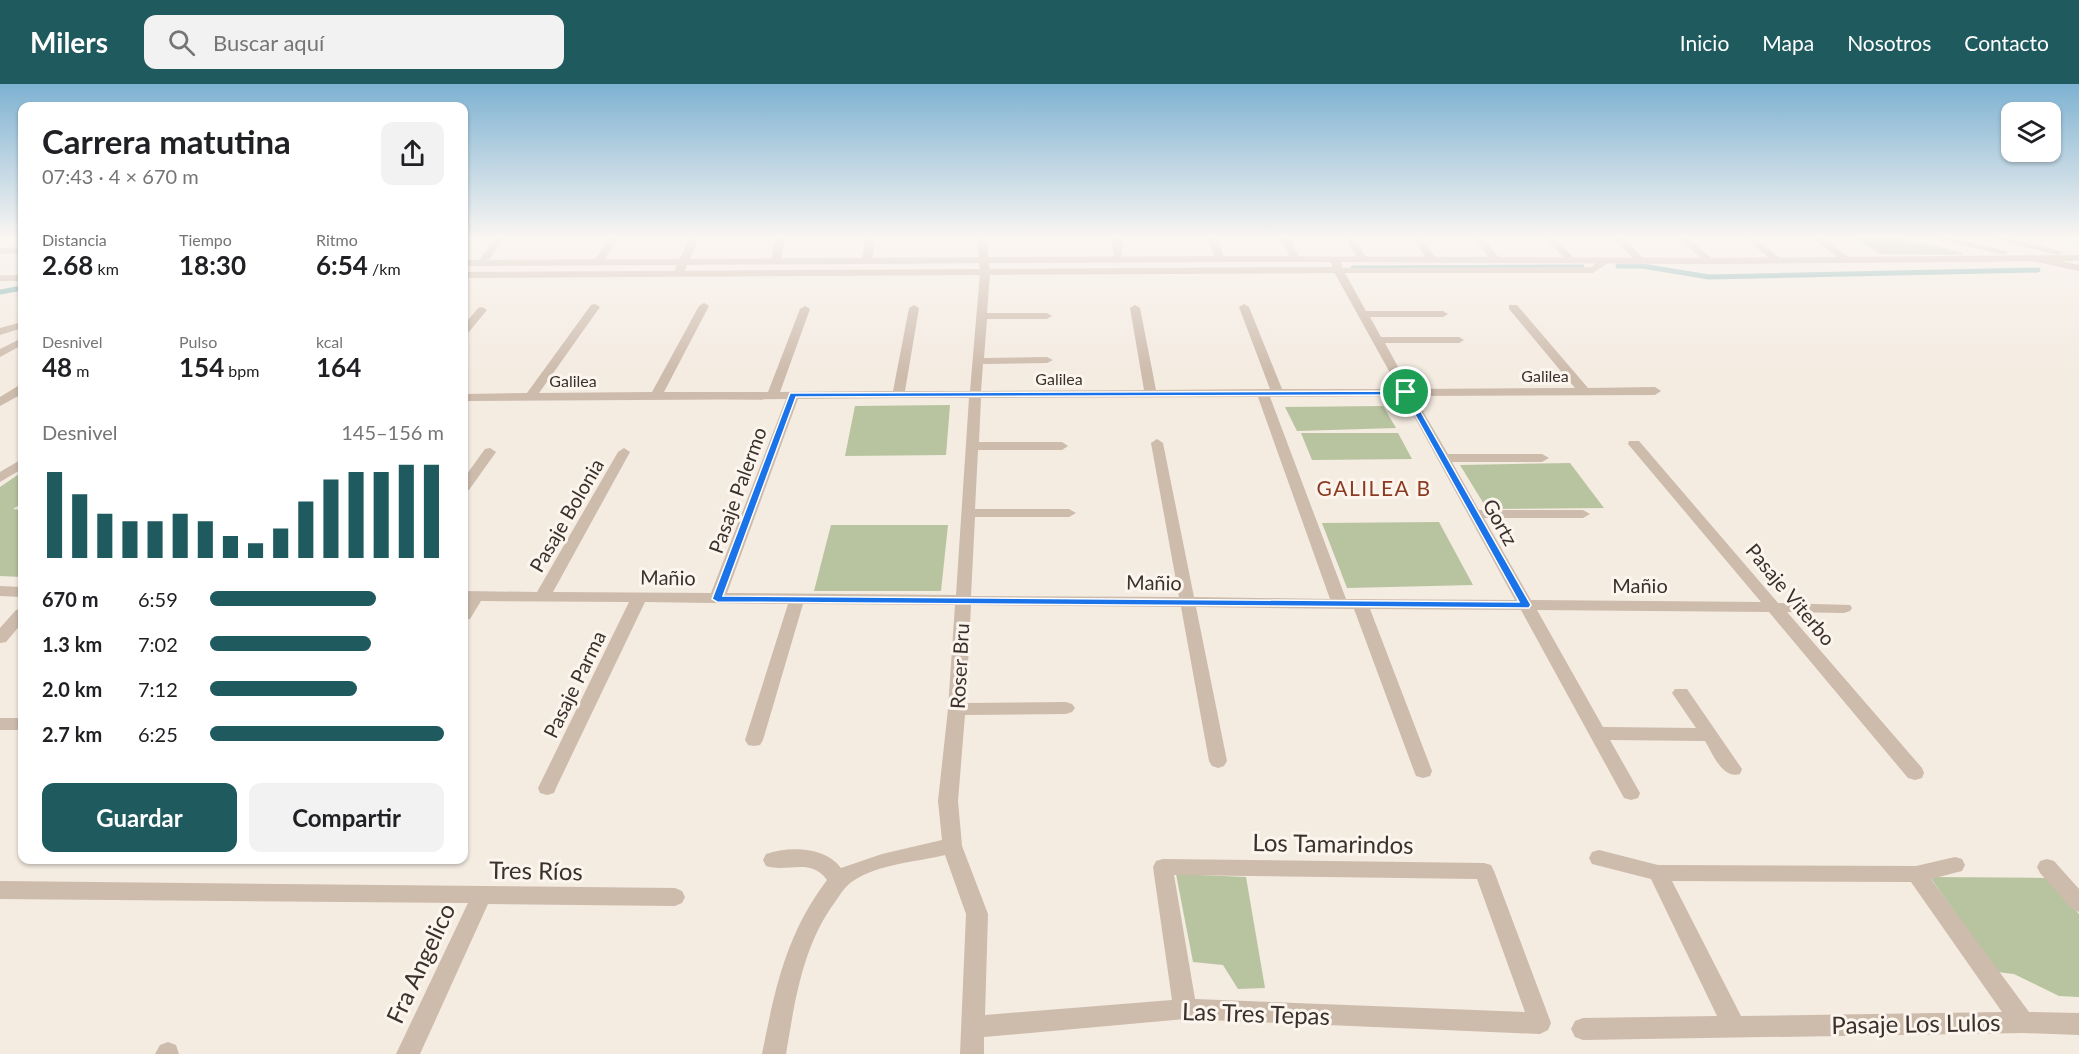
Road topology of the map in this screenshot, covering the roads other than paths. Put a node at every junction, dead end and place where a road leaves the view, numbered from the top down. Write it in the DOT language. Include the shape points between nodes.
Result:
graph roads {
  1 [pos="984,283"];
  2 [pos="1346,283"];
  3 [pos="704,306"];
  4 [pos="595,307"];
  5 [pos="1244,307"];
  6 [pos="1513,307"];
  7 [pos="914,308"];
  8 [pos="1135,308"];
  9 [pos="805,309"];
  10 [pos="482,310"];
  11 [pos="1362,314"];
  12 [pos="1443,314"];
  13 [pos="982,316"];
  14 [pos="1047,316"];
  15 [pos="468,326"];
  16 [pos="18,327"];
  17 [pos="0,332"];
  18 [pos="1377,340"];
  19 [pos="1459,340"];
  20 [pos="18,343"];
  21 [pos="0,354"];
  22 [pos="1047,360"];
  23 [pos="979,361"];
  24 [pos="18,391"];
  25 [pos="1584,391"];
  26 [pos="1655,391"];
  27 [pos="1406,392"];
  28 [pos="1270,393"];
  29 [pos="976,394"];
  30 [pos="1152,394"];
  31 [pos="772,395"];
  32 [pos="793,395"];
  33 [pos="898,395"];
  34 [pos="531,396"];
  35 [pos="656,396"];
  36 [pos="468,397"];
  37 [pos="0,402"];
  38 [pos="1157,443"];
  39 [pos="1634,444"];
  40 [pos="973,446"];
  41 [pos="1062,446"];
  42 [pos="490,452"];
  43 [pos="624,452"];
  44 [pos="1443,458"];
  45 [pos="1542,458"];
  46 [pos="18,466"];
  47 [pos="0,478"];
  48 [pos="468,482"];
  49 [pos="968,513"];
  50 [pos="1069,513"];
  51 [pos="1474,514"];
  52 [pos="1583,514"];
  53 [pos="0,591"];
  54 [pos="18,592"];
  55 [pos="470,596"];
  56 [pos="542,597"];
  57 [pos="639,598"];
  58 [pos="717,599"];
  59 [pos="797,600"];
  60 [pos="962,601"];
  61 [pos="1188,603"];
  62 [pos="1340,604"];
  63 [pos="1360,604"];
  64 [pos="1526,605"];
  65 [pos="1774,607"];
  66 [pos="1844,608"];
  67 [pos="18,618"];
  68 [pos="0,638"];
  69 [pos="1681,693"];
  70 [pos="1066,708"];
  71 [pos="957,709"];
  72 [pos="0,724"];
  73 [pos="18,724"];
  74 [pos="1597,733"];
  75 [pos="1709,735"];
  76 [pos="754,741"];
  77 [pos="1218,761"];
  78 [pos="1733,770"];
  79 [pos="1423,771"];
  80 [pos="1915,773"];
  81 [pos="547,788"];
  82 [pos="1631,794"];
  83 [pos="952,846"];
  84 [pos="1599,858"];
  85 [pos="773,860"];
  86 [pos="1955,865"];
  87 [pos="2048,867"];
  88 [pos="1658,873"];
  89 [pos="1916,874"];
  90 [pos="838,880"];
  91 [pos="0,890"];
  92 [pos="482,895"];
  93 [pos="675,897"];
  94 [pos="2079,903"];
  95 [pos="1185,1009"];
  96 [pos="2023,1022"];
  97 [pos="1540,1023"];
  98 [pos="2079,1024"];
  99 [pos="1734,1026"];
  100 [pos="973,1027"];
  101 [pos="1583,1029"];
  102 [pos="408,1054"];
  103 [pos="774,1054"];
  104 [pos="972,1054"];
  1 -- 13 [label="street, Roser Bru"];
  2 -- 11 [label="street, Gortz"];
  3 -- 35 [label="street"];
  4 -- 34 [label="street"];
  5 -- 28 [label="street"];
  6 -- 25 [label="street"];
  7 -- 33 [label="street"];
  8 -- 30 [label="street"];
  9 -- 31 [label="street"];
  10 -- 15 [label="street"];
  11 -- 12 [label="street"];
  11 -- 18 [label="street, Gortz"];
  13 -- 14 [label="street"];
  13 -- 23 [label="street, Roser Bru"];
  16 -- 17 [label="street"];
  18 -- 19 [label="street"];
  18 -- 27 [label="street, Gortz"];
  20 -- 21 [label="street"];
  22 -- 23 [label="street"];
  23 -- 29 [label="street, Roser Bru"];
  24 -- 37 [label="street"];
  25 -- 26 [label="street, Galilea"];
  25 -- 27 [label="street, Galilea"];
  27 -- 28 [label="street, Galilea"];
  27 -- 44 [label="street, Gortz"];
  28 -- 30 [label="street, Galilea"];
  28 -- 62 [label="street"];
  29 -- 30 [label="street, Galilea"];
  29 -- 33 [label="street, Galilea"];
  29 -- 40 [label="street, Roser Bru"];
  31 -- 32 [label="street, Galilea"];
  31 -- 35 [label="street, Galilea"];
  32 -- 33 [label="street, Galilea"];
  32 -- 58 [label="street, Pasaje Palermo"];
  34 -- 35 [label="street, Galilea"];
  34 -- 36 [label="street, Galilea"];
  38 -- 61 [label="street"];
  39 -- 65 [label="street, Pasaje Viterbo"];
  40 -- 41 [label="street"];
  40 -- 49 [label="street, Roser Bru"];
  42 -- 48 [label="street"];
  43 -- 56 [label="street, Pasaje Bolonia"];
  44 -- 45 [label="street"];
  44 -- 51 [label="street, Gortz"];
  46 -- 47 [label="street"];
  49 -- 50 [label="street"];
  49 -- 60 [label="street, Roser Bru"];
  51 -- 52 [label="street"];
  51 -- 64 [label="street, Gortz"];
  53 -- 54 [label="street"];
  55 -- 56 [label="street, Mañio"];
  56 -- 57 [label="street, Mañio"];
  57 -- 58 [label="street, Mañio"];
  57 -- 81 [label="street, Pasaje Parma"];
  58 -- 59 [label="street, Mañio"];
  59 -- 60 [label="street, Mañio"];
  59 -- 76 [label="street"];
  60 -- 61 [label="street, Mañio"];
  60 -- 71 [label="street, Roser Bru"];
  61 -- 62 [label="street, Mañio"];
  61 -- 77 [label="street"];
  62 -- 63 [label="street, Mañio"];
  63 -- 64 [label="street, Mañio"];
  63 -- 79 [label="street"];
  64 -- 65 [label="street, Mañio"];
  64 -- 74 [label="street, Gortz"];
  65 -- 66 [label="street, Mañio"];
  65 -- 80 [label="street, Pasaje Viterbo"];
  67 -- 68 [label="street"];
  69 -- 75 [label="street"];
  70 -- 71 [label="street"];
  71 -- 83 [label="street, Roser Bru" via="948,801"];
  72 -- 73 [label="street"];
  74 -- 75 [label="street"];
  74 -- 82 [label="street, Gortz"];
  75 -- 78 [label="street"];
  83 -- 90 [label="street" via="863,868"];
  83 -- 100 [label="street, Roser Bru" via="977,914"];
  84 -- 88 [label="street"];
  85 -- 90 [label="street" via="816,859 831,867"];
  86 -- 89 [label="street"];
  87 -- 94 [label="street"];
  88 -- 89 [label="street"];
  88 -- 99 [label="street"];
  89 -- 96 [label="street, Pasaje Los Lulos"];
  90 -- 103 [label="street" via="803,933 793,960"];
  91 -- 92 [label="street, Tres Ríos"];
  92 -- 93 [label="street, Tres Ríos"];
  92 -- 102 [label="street, Fra Angelico"];
  95 -- 97 [label="street, Las Tres Tepas"];
  95 -- 97 [label="street, Los Tamarindos" via="1163,867 1484,871"];
  95 -- 100 [label="street, Las Tres Tepas"];
  96 -- 98 [label="street"];
  96 -- 99 [label="street, Pasaje Los Lulos"];
  99 -- 101 [label="street, Pasaje Los Lulos"];
  100 -- 104 [label="street, Roser Bru"];
}
